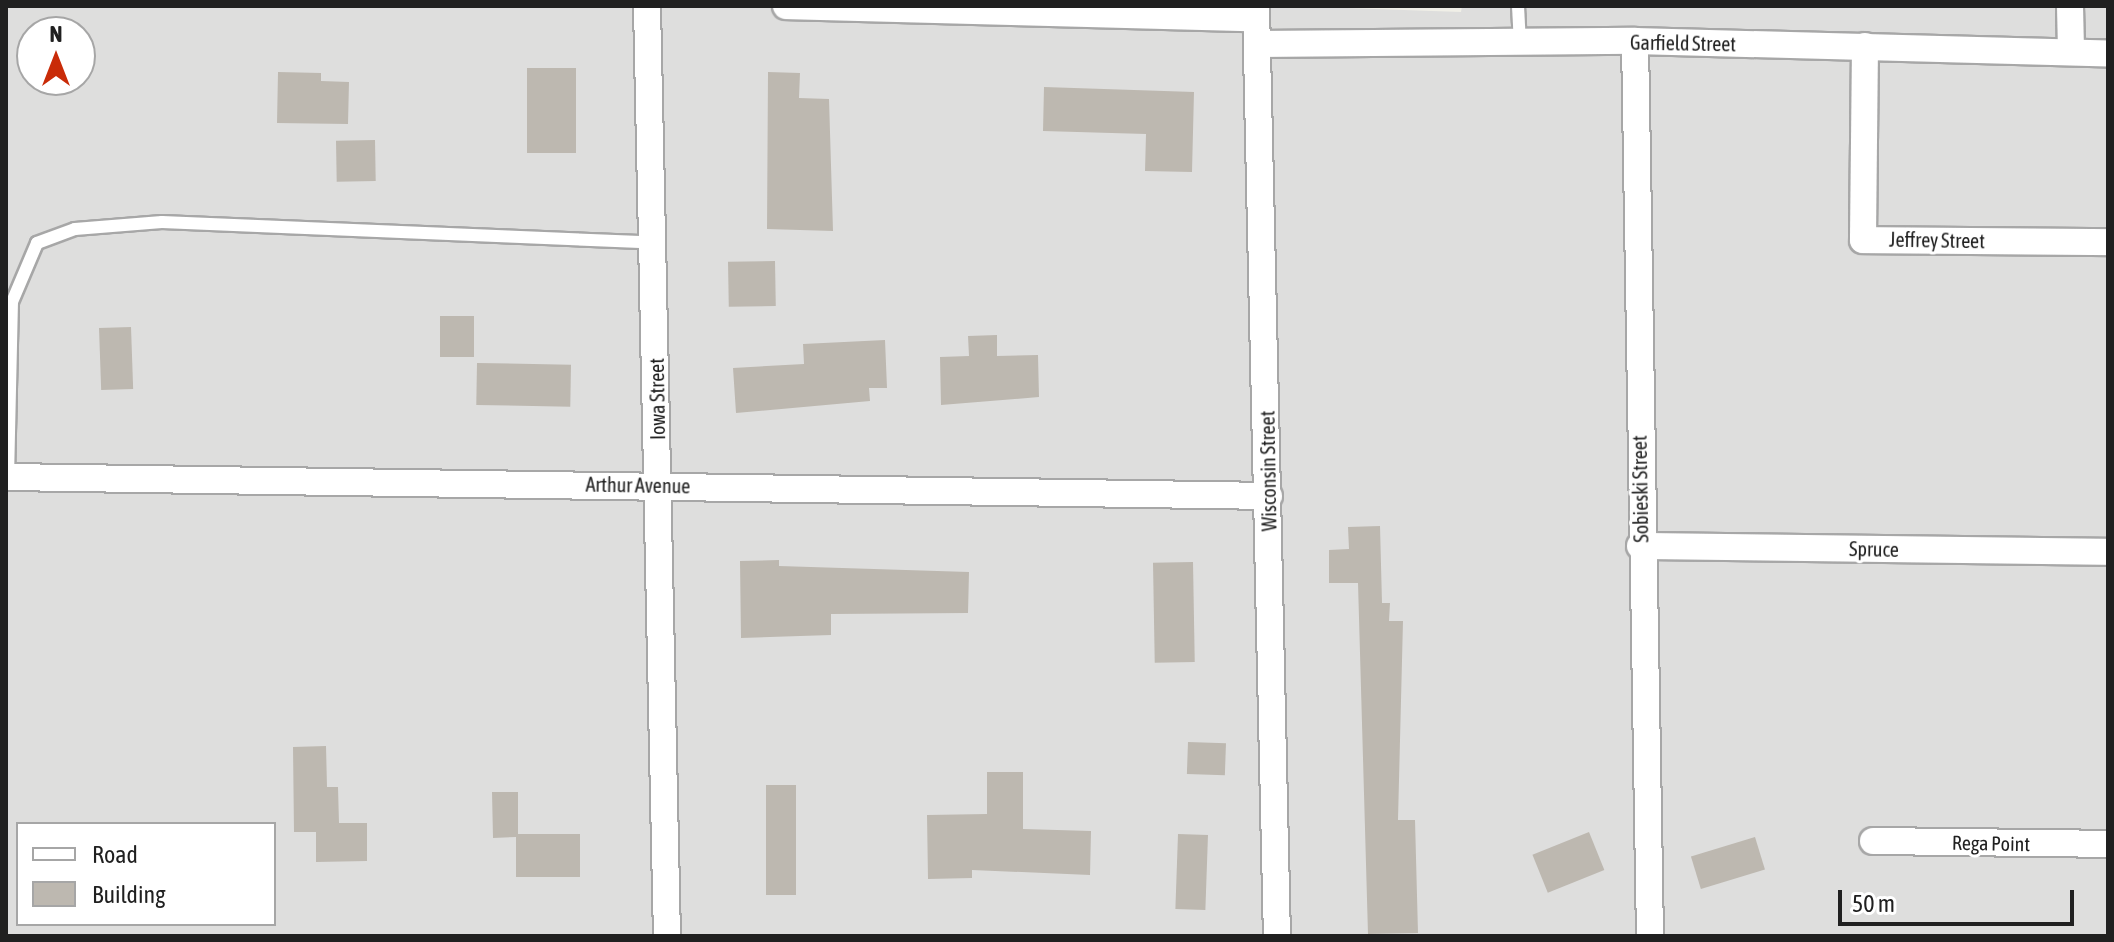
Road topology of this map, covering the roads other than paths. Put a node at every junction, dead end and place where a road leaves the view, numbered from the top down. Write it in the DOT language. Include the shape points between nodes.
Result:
graph roads {
  1 [pos="647,6"];
  2 [pos="786,6"];
  3 [pos="1518,6"];
  4 [pos="2070,6"];
  5 [pos="1257,23"];
  6 [pos="1635,41"];
  7 [pos="1520,42"];
  8 [pos="1865,46"];
  9 [pos="2071,50"];
  10 [pos="2108,53"];
  11 [pos="2108,242"];
  12 [pos="653,243"];
  13 [pos="7,477"];
  14 [pos="659,486"];
  15 [pos="1269,496"];
  16 [pos="1640,546"];
  17 [pos="2108,552"];
  18 [pos="1873,841"];
  19 [pos="2108,844"];
  20 [pos="667,936"];
  21 [pos="1277,936"];
  22 [pos="1650,936"];
  1 -- 12 [label="street, Iowa Street"];
  2 -- 5 [label="street, Garfield Street"];
  3 -- 7 [label="lane"];
  4 -- 9 [label="street"];
  5 -- 7 [label="street, Garfield Street"];
  5 -- 15 [label="street, Wisconsin Street"];
  6 -- 7 [label="street, Garfield Street"];
  6 -- 8 [label="street, Garfield Street"];
  6 -- 16 [label="street, Sobieski Street"];
  8 -- 9 [label="street, Garfield Street"];
  8 -- 11 [label="street, Jeffrey Street" via="1863,240"];
  9 -- 10 [label="street, Garfield Street"];
  12 -- 13 [label="lane" via="162,222 75,229 37,243 12,302"];
  12 -- 14 [label="street, Iowa Street"];
  13 -- 14 [label="street, Arthur Avenue"];
  14 -- 15 [label="street, Arthur Avenue"];
  14 -- 20 [label="street, Iowa Street"];
  15 -- 21 [label="street, Wisconsin Street"];
  16 -- 17 [label="street, Spruce"];
  16 -- 22 [label="street, Sobieski Street"];
  18 -- 19 [label="street, Rega Point"];
}
